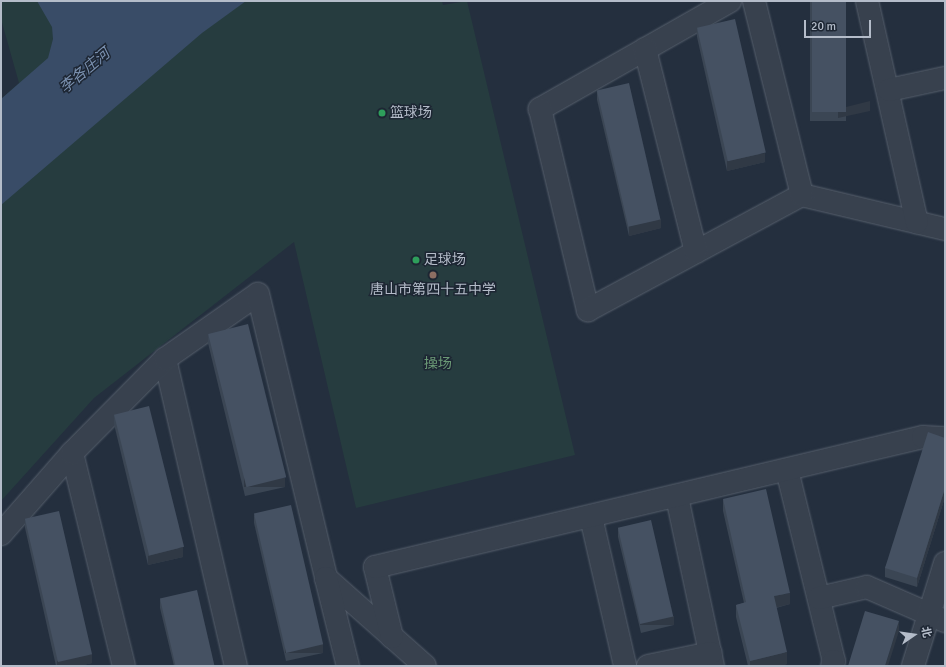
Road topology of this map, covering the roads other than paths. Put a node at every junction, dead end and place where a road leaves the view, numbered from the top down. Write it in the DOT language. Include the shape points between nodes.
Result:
graph roads {
  1 [pos="730,1"];
  2 [pos="754,1"];
  3 [pos="867,1"];
  4 [pos="645,49"];
  5 [pos="945,78"];
  6 [pos="889,90"];
  7 [pos="802,195"];
  8 [pos="916,222"];
  9 [pos="945,229"];
  10 [pos="696,252"];
  11 [pos="165,359"];
  12 [pos="945,438"];
  13 [pos="72,453"];
  14 [pos="787,470"];
  15 [pos="677,497"];
  16 [pos="591,517"];
  17 [pos="1,534"];
  18 [pos="945,564"];
  19 [pos="326,578"];
  20 [pos="819,598"];
  21 [pos="937,619"];
  22 [pos="392,637"];
  23 [pos="712,660"];
  24 [pos="124,666"];
  25 [pos="236,666"];
  26 [pos="348,666"];
  27 [pos="425,666"];
  28 [pos="626,666"];
  29 [pos="648,666"];
  30 [pos="832,666"];
  31 [pos="913,666"];
  1 -- 4 [label="street"];
  2 -- 7 [label="street"];
  3 -- 6 [label="street"];
  4 -- 10 [label="street"];
  4 -- 10 [label="street" via="540,109 588,310"];
  5 -- 6 [label="street"];
  6 -- 8 [label="street"];
  7 -- 8 [label="street"];
  7 -- 10 [label="street"];
  8 -- 9 [label="street"];
  11 -- 13 [label="street"];
  11 -- 19 [label="street" via="258,294"];
  11 -- 25 [label="street"];
  12 -- 14 [label="street" via="923,438"];
  13 -- 17 [label="street"];
  13 -- 24 [label="street"];
  14 -- 15 [label="street"];
  14 -- 20 [label="street"];
  15 -- 16 [label="street"];
  15 -- 23 [label="street"];
  16 -- 22 [label="street" via="375,567"];
  16 -- 28 [label="street"];
  18 -- 21 [label="street"];
  19 -- 22 [label="street"];
  19 -- 26 [label="street"];
  20 -- 21 [label="street" via="867,587"];
  20 -- 30 [label="street"];
  21 -- 31 [label="street"];
  22 -- 27 [label="street"];
  23 -- 29 [label="street"];
}
